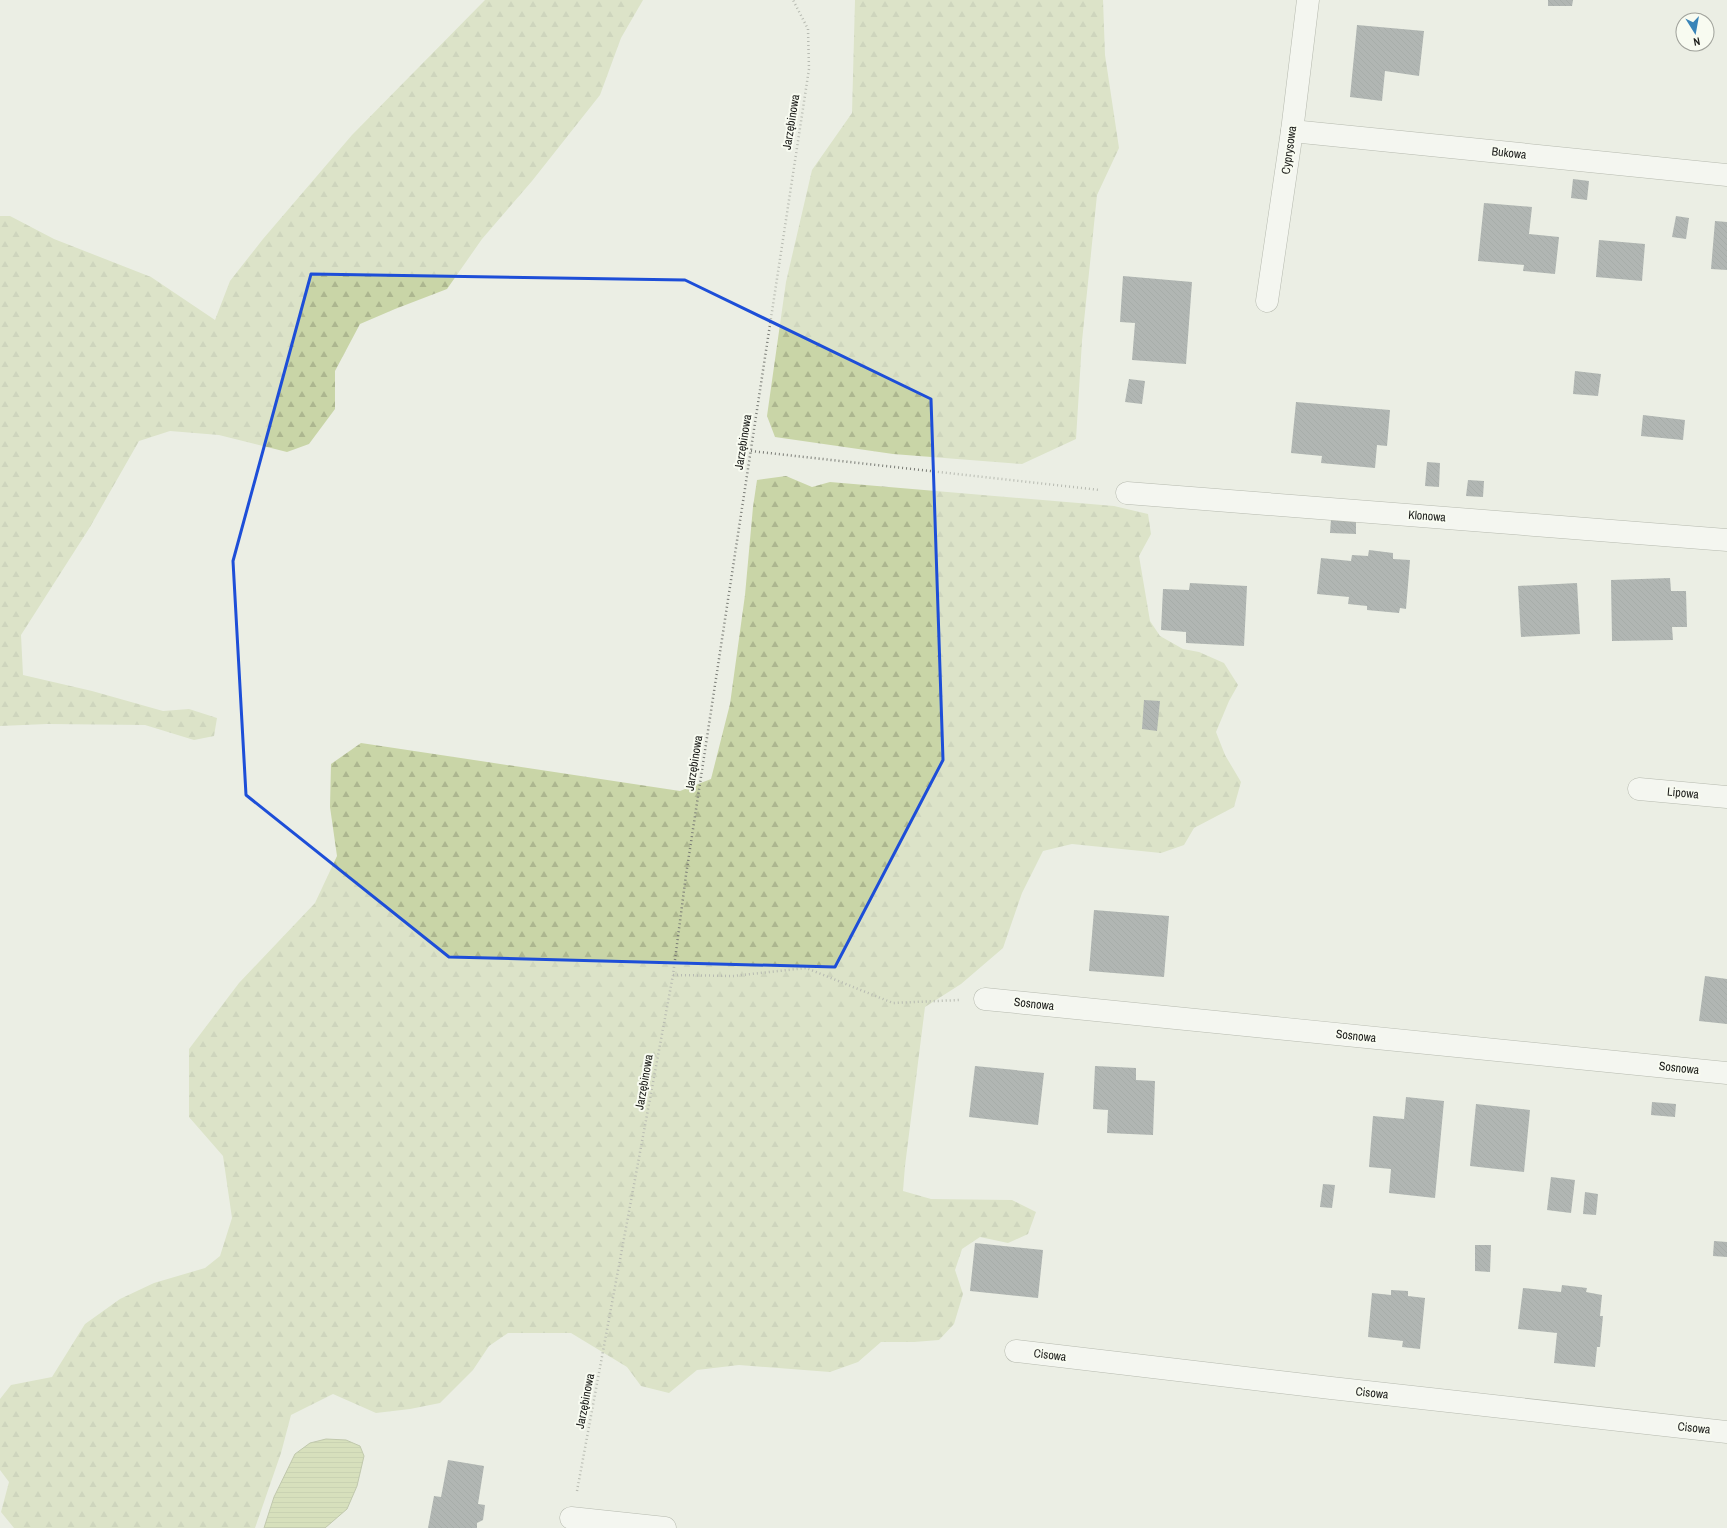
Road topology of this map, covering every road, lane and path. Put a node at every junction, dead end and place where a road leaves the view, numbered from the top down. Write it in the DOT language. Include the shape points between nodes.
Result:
graph roads {
  1 [pos="793,0"];
  2 [pos="1308,0"];
  3 [pos="1292,131"];
  4 [pos="1727,175"];
  5 [pos="1267,301"];
  6 [pos="751,451"];
  7 [pos="1127,493"];
  8 [pos="1727,540"];
  9 [pos="1639,789"];
  10 [pos="1727,796"];
  11 [pos="673,975"];
  12 [pos="985,999"];
  13 [pos="1727,1073"];
  14 [pos="1016,1351"];
  15 [pos="1727,1432"];
  16 [pos="571,1518"];
  17 [pos="665,1528"];
  1 -- 6 [label="path, Jarzębinowa" via="808,29 809,68"];
  2 -- 3 [label="street, Cyprysowa"];
  3 -- 4 [label="street, Bukowa"];
  3 -- 5 [label="street, Cyprysowa"];
  6 -- 7 [label="path"];
  6 -- 11 [label="path, Jarzębinowa"];
  7 -- 8 [label="street, Klonowa"];
  9 -- 10 [label="street, Lipowa"];
  11 -- 12 [label="path" via="733,976 806,968 893,1003"];
  11 -- 16 [label="path, Jarzębinowa"];
  12 -- 13 [label="street, Sosnowa"];
  14 -- 15 [label="street, Cisowa"];
  16 -- 17 [label="street"];
}
